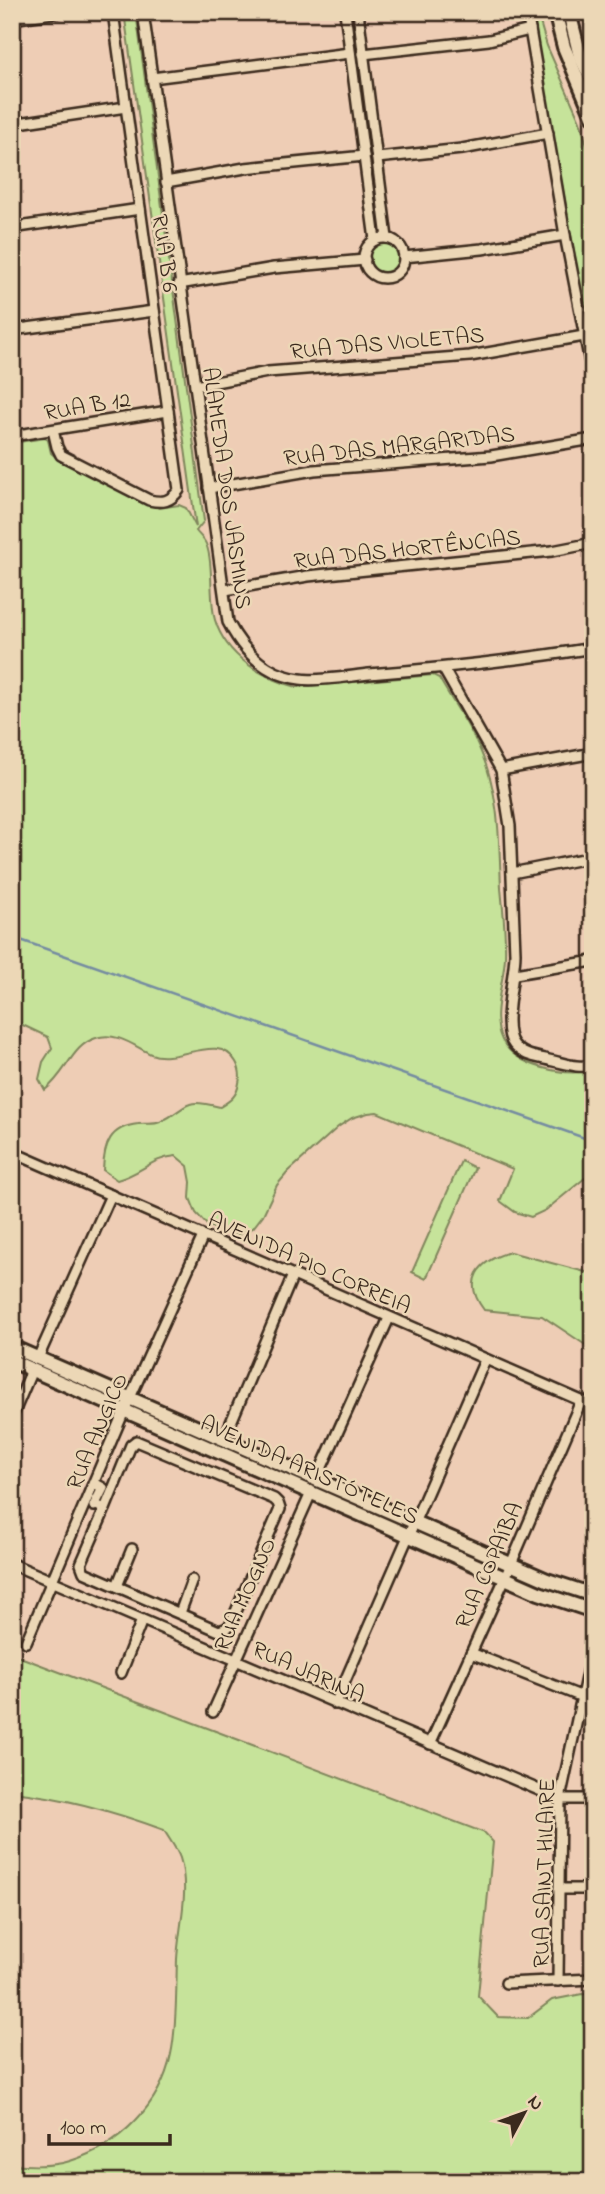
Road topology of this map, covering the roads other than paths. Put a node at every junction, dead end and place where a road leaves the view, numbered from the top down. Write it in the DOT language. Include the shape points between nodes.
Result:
graph roads {
  1 [pos="59,12"];
  2 [pos="113,12"];
  3 [pos="143,12"];
  4 [pos="345,12"];
  5 [pos="358,12"];
  6 [pos="527,12"];
  7 [pos="555,12"];
  8 [pos="569,12"];
  9 [pos="12,19"];
  10 [pos="530,30"];
  11 [pos="350,53"];
  12 [pos="363,54"];
  13 [pos="152,78"];
  14 [pos="593,83"];
  15 [pos="126,107"];
  16 [pos="593,116"];
  17 [pos="12,124"];
  18 [pos="548,133"];
  19 [pos="364,156"];
  20 [pos="377,158"];
  21 [pos="166,182"];
  22 [pos="140,209"];
  23 [pos="12,228"];
  24 [pos="565,235"];
  25 [pos="387,239"];
  26 [pos="375,240"];
  27 [pos="404,257"];
  28 [pos="365,260"];
  29 [pos="179,284"];
  30 [pos="154,311"];
  31 [pos="12,330"];
  32 [pos="584,336"];
  33 [pos="593,378"];
  34 [pos="195,386"];
  35 [pos="168,411"];
  36 [pos="53,430"];
  37 [pos="12,436"];
  38 [pos="593,439"];
  39 [pos="209,488"];
  40 [pos="593,543"];
  41 [pos="225,590"];
  42 [pos="593,648"];
  43 [pos="443,668"];
  44 [pos="593,753"];
  45 [pos="501,771"];
  46 [pos="593,858"];
  47 [pos="512,873"];
  48 [pos="593,961"];
  49 [pos="515,974"];
  50 [pos="593,1065"];
  51 [pos="15,1153"];
  52 [pos="12,1165"];
  53 [pos="111,1195"];
  54 [pos="203,1236"];
  55 [pos="293,1275"];
  56 [pos="389,1318"];
  57 [pos="12,1347"];
  58 [pos="485,1360"];
  59 [pos="12,1361"];
  60 [pos="35,1364"];
  61 [pos="130,1398"];
  62 [pos="581,1401"];
  63 [pos="593,1406"];
  64 [pos="124,1411"];
  65 [pos="12,1417"];
  66 [pos="223,1439"];
  67 [pos="316,1479"];
  68 [pos="94,1483"];
  69 [pos="107,1490"];
  70 [pos="311,1493"];
  71 [pos="100,1507"];
  72 [pos="81,1515"];
  73 [pos="414,1522"];
  74 [pos="409,1536"];
  75 [pos="132,1549"];
  76 [pos="12,1564"];
  77 [pos="510,1564"];
  78 [pos="505,1578"];
  79 [pos="192,1580"];
  80 [pos="53,1582"];
  81 [pos="117,1586"];
  82 [pos="593,1595"];
  83 [pos="593,1611"];
  84 [pos="180,1614"];
  85 [pos="142,1620"];
  86 [pos="26,1642"];
  87 [pos="593,1645"];
  88 [pos="471,1653"];
  89 [pos="236,1660"];
  90 [pos="121,1673"];
  91 [pos="580,1696"];
  92 [pos="335,1704"];
  93 [pos="213,1712"];
  94 [pos="430,1744"];
  95 [pos="559,1799"];
  96 [pos="593,1799"];
  97 [pos="559,1889"];
  98 [pos="593,1889"];
  99 [pos="593,1979"];
  100 [pos="558,1981"];
  101 [pos="506,1983"];
  1 -- 9 [label="street"];
  2 -- 15 [label="street, RUA B 6"];
  3 -- 13 [label="street, ALAMEDA DOS JASMINS"];
  4 -- 11 [label="street"];
  5 -- 12 [label="street"];
  6 -- 10 [label="street"];
  7 -- 16 [label="street" via="564,47"];
  8 -- 14 [label="street" via="580,56"];
  10 -- 12 [label="street" via="489,40"];
  10 -- 18 [label="street"];
  11 -- 13 [label="street"];
  11 -- 19 [label="street"];
  12 -- 20 [label="street"];
  13 -- 21 [label="street, ALAMEDA DOS JASMINS"];
  15 -- 17 [label="street"];
  15 -- 22 [label="street, RUA B 6"];
  18 -- 20 [label="street"];
  18 -- 24 [label="street"];
  19 -- 21 [label="street"];
  19 -- 26 [label="street"];
  20 -- 25 [label="street"];
  21 -- 29 [label="street, ALAMEDA DOS JASMINS"];
  22 -- 23 [label="street"];
  22 -- 30 [label="street, RUA B 6"];
  24 -- 27 [label="street"];
  24 -- 32 [label="street"];
  25 -- 26 [label="street"];
  25 -- 27 [label="street" via="399,245"];
  26 -- 28 [label="street"];
  27 -- 28 [label="street" via="401,269 386,278 369,272"];
  28 -- 29 [label="street" via="274,268"];
  29 -- 34 [label="street, ALAMEDA DOS JASMINS"];
  30 -- 31 [label="street"];
  30 -- 35 [label="street, RUA B 6"];
  32 -- 33 [label="street"];
  32 -- 34 [label="street, RUA DAS VIOLETAS" via="470,356 268,372"];
  34 -- 39 [label="street, ALAMEDA DOS JASMINS"];
  35 -- 36 [label="street, RUA B 12"];
  35 -- 36 [label="street, RUA B 6" via="179,490 162,503 61,455"];
  36 -- 37 [label="street, RUA B 12"];
  38 -- 39 [label="street, RUA DAS MARGARIDAS" via="491,456 314,470"];
  39 -- 41 [label="street, ALAMEDA DOS JASMINS"];
  40 -- 41 [label="street, RUA DAS HORTÊNCIAS"];
  41 -- 43 [label="street, ALAMEDA DOS JASMINS" via="228,622 238,643 257,662 276,672 300,680"];
  42 -- 43 [label="street, ALAMEDA DOS JASMINS"];
  43 -- 45 [label="street"];
  44 -- 45 [label="street"];
  45 -- 47 [label="street"];
  46 -- 47 [label="street"];
  47 -- 49 [label="street"];
  48 -- 49 [label="street"];
  49 -- 50 [label="street" via="507,1029 514,1045 528,1055 583,1068"];
  51 -- 52 [label="street"];
  51 -- 53 [label="street, AVENIDA PIO CORREIA"];
  53 -- 54 [label="street, AVENIDA PIO CORREIA"];
  53 -- 60 [label="street"];
  54 -- 55 [label="street, AVENIDA PIO CORREIA"];
  54 -- 61 [label="street, RUA ANGICO"];
  55 -- 56 [label="street, AVENIDA PIO CORREIA"];
  55 -- 66 [label="street"];
  56 -- 58 [label="street, AVENIDA PIO CORREIA"];
  56 -- 67 [label="street"];
  57 -- 60 [label="street, AVENIDA ARISTÓTELES"];
  58 -- 62 [label="street, AVENIDA PIO CORREIA"];
  58 -- 73 [label="street"];
  59 -- 60 [label="street, AVENIDA ARISTÓTELES"];
  60 -- 61 [label="street, AVENIDA ARISTÓTELES"];
  60 -- 64 [label="street, AVENIDA ARISTÓTELES"];
  60 -- 65 [label="street"];
  61 -- 64 [label="street, RUA ANGICO"];
  61 -- 66 [label="street, AVENIDA ARISTÓTELES"];
  62 -- 63 [label="street, AVENIDA PIO CORREIA"];
  62 -- 77 [label="street, RUA COPAÍBA"];
  64 -- 68 [label="street, RUA ANGICO"];
  64 -- 70 [label="street, AVENIDA ARISTÓTELES"];
  66 -- 67 [label="street, AVENIDA ARISTÓTELES"];
  67 -- 73 [label="street, AVENIDA ARISTÓTELES"];
  68 -- 69 [label="street"];
  68 -- 72 [label="street, RUA ANGICO"];
  69 -- 71 [label="street"];
  69 -- 84 [label="street" via="133,1442 140,1441 278,1503 227,1628 219,1630"];
  70 -- 74 [label="street, AVENIDA ARISTÓTELES"];
  70 -- 89 [label="street, RUA MOGNO"];
  71 -- 72 [label="street"];
  71 -- 81 [label="street" via="80,1568"];
  72 -- 80 [label="street, RUA ANGICO"];
  73 -- 74 [label="street"];
  73 -- 77 [label="street, AVENIDA ARISTÓTELES"];
  74 -- 78 [label="street, AVENIDA ARISTÓTELES"];
  74 -- 92 [label="street"];
  75 -- 81 [label="street"];
  76 -- 80 [label="street, RUA JARINA"];
  77 -- 78 [label="street, RUA COPAÍBA"];
  77 -- 82 [label="street, AVENIDA ARISTÓTELES"];
  78 -- 83 [label="street, AVENIDA ARISTÓTELES"];
  78 -- 88 [label="street, RUA COPAÍBA"];
  79 -- 84 [label="street"];
  80 -- 85 [label="street, RUA JARINA"];
  80 -- 86 [label="street, RUA ANGICO"];
  81 -- 84 [label="street"];
  85 -- 89 [label="street, RUA JARINA"];
  85 -- 90 [label="street"];
  87 -- 91 [label="street, RUA SAINT HILAIRE"];
  88 -- 91 [label="street"];
  88 -- 94 [label="street, RUA COPAÍBA"];
  89 -- 92 [label="street, RUA JARINA"];
  89 -- 93 [label="street, RUA MOGNO"];
  91 -- 95 [label="street, RUA SAINT HILAIRE"];
  92 -- 94 [label="street, RUA JARINA"];
  94 -- 95 [label="street, RUA JARINA"];
  95 -- 96 [label="street, RUA JARINA"];
  95 -- 97 [label="street, RUA SAINT HILAIRE"];
  97 -- 98 [label="street"];
  97 -- 100 [label="street, RUA SAINT HILAIRE"];
  99 -- 100 [label="street"];
  100 -- 101 [label="street"];
}
